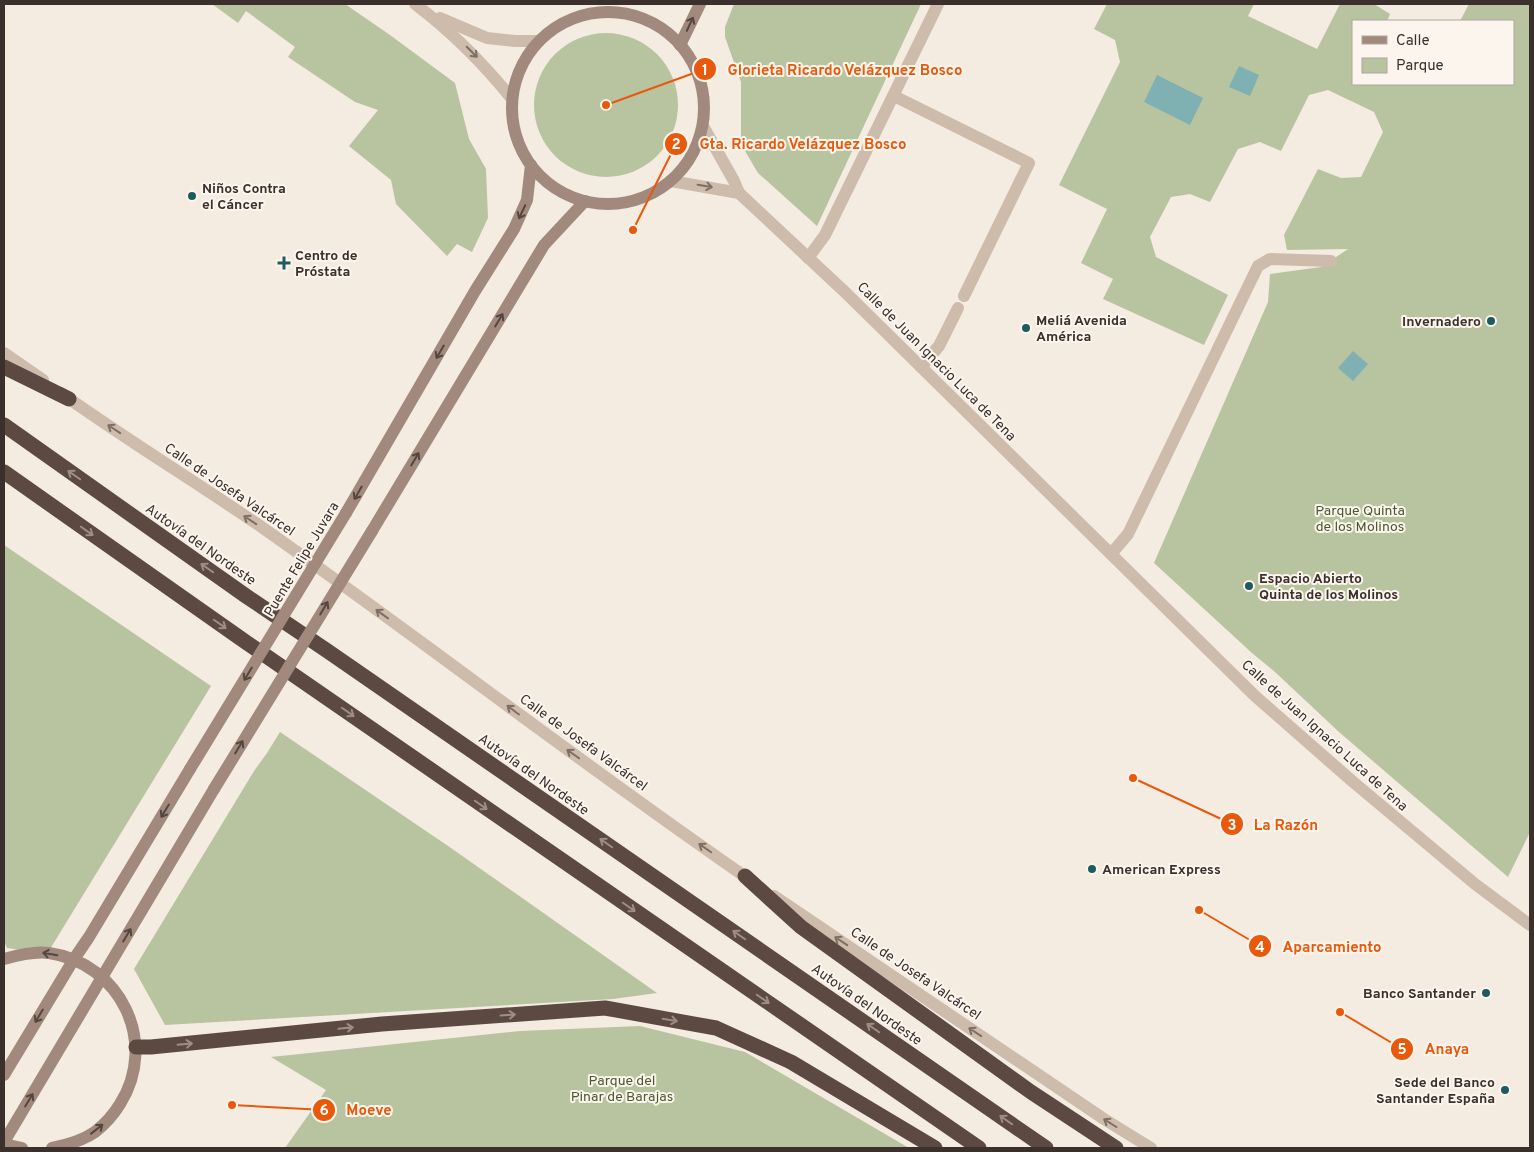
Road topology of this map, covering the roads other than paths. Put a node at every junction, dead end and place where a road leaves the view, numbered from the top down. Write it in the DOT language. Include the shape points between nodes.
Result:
graph roads {
  1 [pos="640,4"];
  2 [pos="700,4"];
  3 [pos="938,4"];
  4 [pos="418,6"];
  5 [pos="631,14"];
  6 [pos="539,41"];
  7 [pos="680,45"];
  8 [pos="894,96"];
  9 [pos="512,99"];
  10 [pos="703,126"];
  11 [pos="531,165"];
  12 [pos="671,180"];
  13 [pos="739,193"];
  14 [pos="585,201"];
  15 [pos="808,258"];
  16 [pos="1331,261"];
  17 [pos="4,353"];
  18 [pos="921,367"];
  19 [pos="4,368"];
  20 [pos="69,399"];
  21 [pos="4,425"];
  22 [pos="4,472"];
  23 [pos="1111,554"];
  24 [pos="745,876"];
  25 [pos="1530,925"];
  26 [pos="4,959"];
  27 [pos="74,959"];
  28 [pos="103,977"];
  29 [pos="136,1047"];
  30 [pos="4,1075"];
  31 [pos="4,1143"];
  32 [pos="22,1148"];
  33 [pos="52,1148"];
  34 [pos="935,1148"];
  35 [pos="978,1148"];
  36 [pos="1046,1148"];
  37 [pos="1116,1148"];
  38 [pos="1151,1148"];
  1 -- 5 [label="main road"];
  7 -- 2 [label="main road, one-way"];
  3 -- 8 [label="street"];
  4 -- 6 [label="street" via="453,25 487,38"];
  4 -- 9 [label="street, one-way" via="460,41"];
  5 -- 6 [label="main road" via="601,12 581,15 551,30"];
  5 -- 7 [label="main road" via="666,31"];
  6 -- 9 [label="main road" via="524,60"];
  7 -- 10 [label="main road" via="693,62 703,90"];
  8 -- 15 [label="street" via="825,235"];
  8 -- 18 [label="street" via="1029,163 939,346"];
  9 -- 11 [label="main road" via="518,141"];
  10 -- 12 [label="main road" via="686,165"];
  10 -- 13 [label="street, Calle de Juan Ignacio Luca de Tena"];
  11 -- 14 [label="main road" via="546,181"];
  11 -- 27 [label="main road, Puente Felipe Juvara, one-way, bridge" via="528,200 514,229 346,513"];
  12 -- 13 [label="street, one-way"];
  12 -- 14 [label="main road" via="652,193 631,201 608,204"];
  13 -- 15 [label="street, Calle de Juan Ignacio Luca de Tena"];
  28 -- 14 [label="main road, one-way, bridge" via="544,245"];
  15 -- 18 [label="street, Calle de Juan Ignacio Luca de Tena"];
  16 -- 23 [label="street" via="1270,259 1258,266 1128,534"];
  17 -- 20 [label="street, Calle de Josefa Valcárcel"];
  18 -- 23 [label="street, Calle de Juan Ignacio Luca de Tena"];
  19 -- 20 [label="highway"];
  24 -- 20 [label="street, Calle de Josefa Valcárcel, one-way" via="262,528"];
  36 -- 21 [label="highway, Autovía del Nordeste, one-way" via="246,596"];
  22 -- 35 [label="highway, one-way"];
  23 -- 25 [label="street, Calle de Juan Ignacio Luca de Tena" via="1299,735 1475,884"];
  24 -- 37 [label="highway" via="801,927 1031,1092"];
  38 -- 24 [label="street, Calle de Josefa Valcárcel, one-way" via="1104,1120"];
  27 -- 26 [label="main road, one-way" via="48,953 22,954"];
  27 -- 28 [label="main road"];
  27 -- 30 [label="main road, Puente Felipe Juvara, one-way"];
  28 -- 29 [label="main road" via="120,997 132,1021"];
  31 -- 28 [label="main road, one-way"];
  33 -- 29 [label="main road, one-way" via="73,1144 114,1114 130,1085"];
  29 -- 34 [label="highway, one-way" via="382,1024 605,1008 716,1028 791,1062"];
  31 -- 32 [label="main road"];
}
